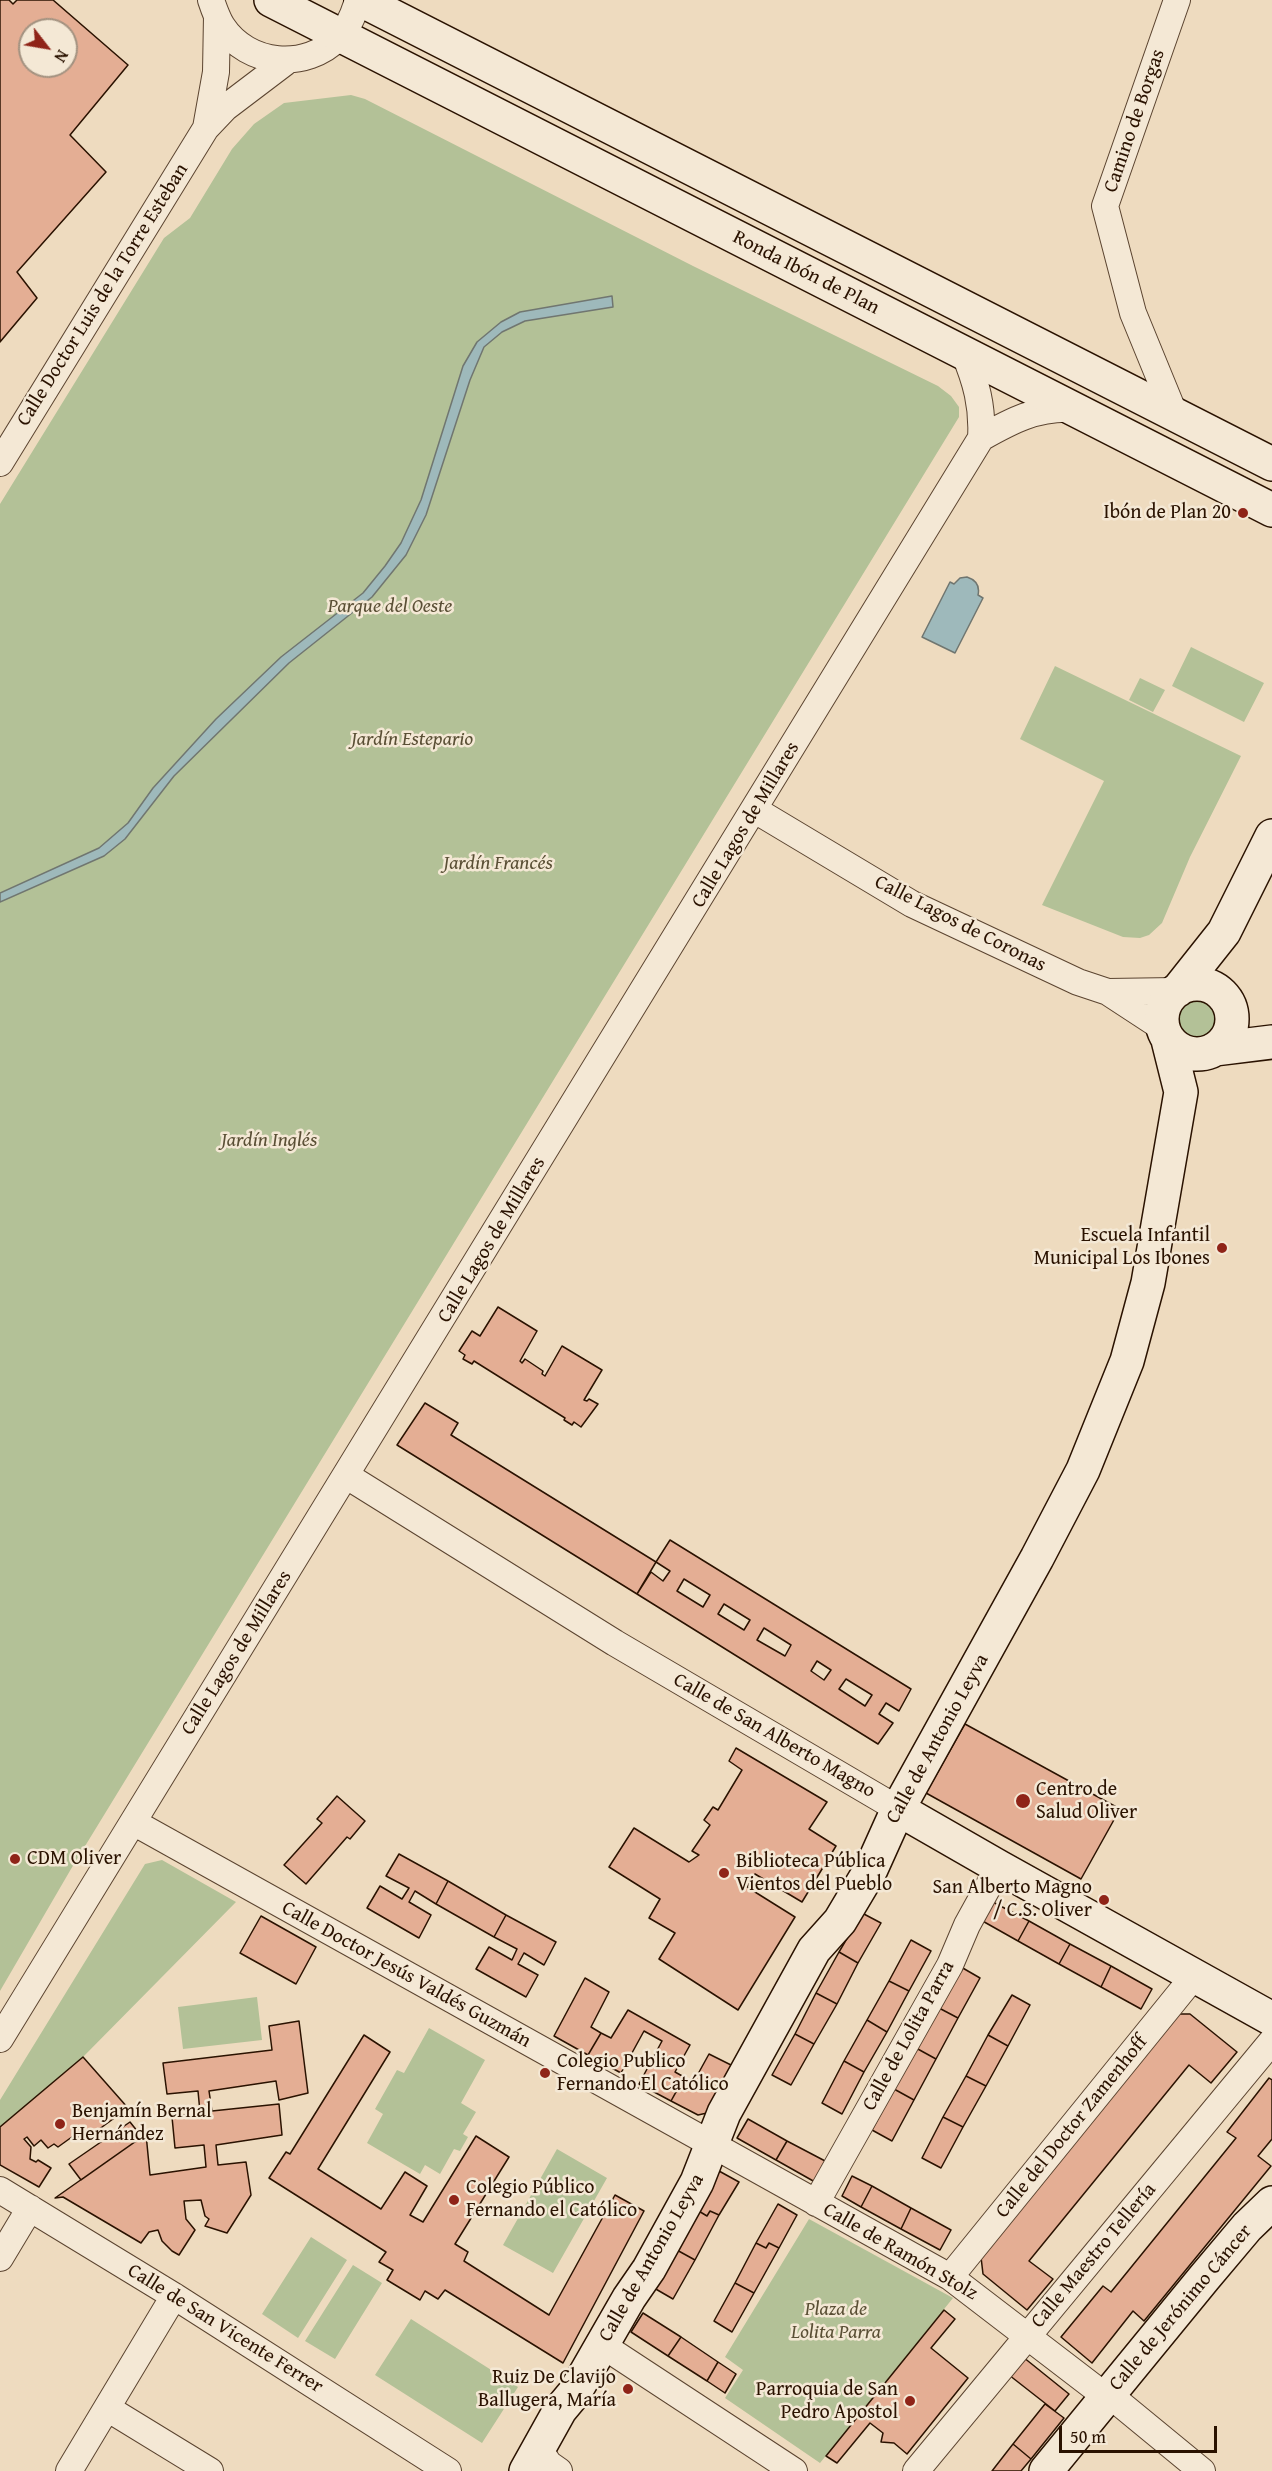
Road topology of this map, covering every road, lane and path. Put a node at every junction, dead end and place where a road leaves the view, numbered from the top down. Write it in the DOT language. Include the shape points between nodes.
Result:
graph roads {
  1 [pos="271,0"];
  2 [pos="359,0"];
  3 [pos="1177,0"];
  4 [pos="214,8"];
  5 [pos="340,36"];
  6 [pos="287,61"];
  7 [pos="206,128"];
  8 [pos="964,353"];
  9 [pos="1073,409"];
  10 [pos="1174,413"];
  11 [pos="981,438"];
  12 [pos="0,463"];
  13 [pos="1272,464"];
  14 [pos="1272,510"];
  15 [pos="755,810"];
  16 [pos="1272,836"];
  17 [pos="1224,932"];
  18 [pos="1177,990"];
  19 [pos="1108,992"];
  20 [pos="1226,1000"];
  21 [pos="1166,1034"];
  22 [pos="1272,1034"];
  23 [pos="1272,1041"];
  24 [pos="1211,1051"];
  25 [pos="1181,1092"];
  26 [pos="347,1476"];
  27 [pos="898,1809"];
  28 [pos="133,1822"];
  29 [pos="999,1867"];
  30 [pos="1194,1976"];
  31 [pos="1272,2019"];
  32 [pos="0,2039"];
  33 [pos="1272,2041"];
  34 [pos="712,2143"];
  35 [pos="0,2190"];
  36 [pos="816,2203"];
  37 [pos="1272,2203"];
  38 [pos="30,2208"];
  39 [pos="0,2258"];
  40 [pos="950,2277"];
  41 [pos="174,2296"];
  42 [pos="1028,2336"];
  43 [pos="602,2345"];
  44 [pos="1108,2396"];
  45 [pos="107,2408"];
  46 [pos="541,2464"];
  47 [pos="69,2471"];
  48 [pos="210,2471"];
  49 [pos="448,2471"];
  50 [pos="794,2471"];
  51 [pos="916,2471"];
  52 [pos="1046,2471"];
  53 [pos="1202,2471"];
  1 -- 5 [label="street, Ronda Ibón de Plan"];
  2 -- 5 [label="street, Ronda Ibón de Plan"];
  2 -- 10 [label="street, Ronda Ibón de Plan"];
  3 -- 10 [label="street, Camino de Borgas" via="1105,206 1133,313"];
  4 -- 6 [label="street, Ronda Ibón de Plan" via="222,27 239,46 262,57"];
  4 -- 7 [label="street" via="216,72"];
  5 -- 6 [label="street, Ronda Ibón de Plan" via="318,54"];
  5 -- 8 [label="street, Ronda Ibón de Plan"];
  6 -- 7 [label="street" via="225,108"];
  7 -- 12 [label="street, Calle Doctor Luis de la Torre Esteban"];
  8 -- 9 [label="street, Ronda Ibón de Plan"];
  8 -- 11 [label="street" via="978,394"];
  9 -- 11 [label="street" via="1040,410"];
  9 -- 14 [label="street, Ronda Ibón de Plan"];
  10 -- 13 [label="street, Ronda Ibón de Plan"];
  11 -- 15 [label="street, Calle Lagos de Millares"];
  15 -- 19 [label="street, Calle Lagos de Coronas" via="912,904 1078,982"];
  15 -- 26 [label="street, Calle Lagos de Millares"];
  16 -- 17 [label="street"];
  17 -- 18 [label="street"];
  17 -- 20 [label="street"];
  18 -- 19 [label="street, Calle Lagos de Coronas"];
  18 -- 20 [label="street" via="1200,984 1212,987"];
  18 -- 21 [label="street" via="1164,1009"];
  19 -- 21 [label="street, Calle Lagos de Coronas"];
  20 -- 22 [label="street"];
  20 -- 24 [label="street" via="1232,1016 1228,1035"];
  21 -- 24 [label="street" via="1186,1053"];
  21 -- 25 [label="street, Calle de Antonio Leyva"];
  23 -- 24 [label="street"];
  24 -- 25 [label="street, Calle de Antonio Leyva"];
  25 -- 27 [label="street, Calle de Antonio Leyva" via="1148,1283 1127,1361 1106,1417 1060,1515"];
  26 -- 27 [label="street, Calle de San Alberto Magno" via="615,1643"];
  26 -- 28 [label="street, Calle Lagos de Millares"];
  27 -- 29 [label="street, Calle de San Alberto Magno"];
  27 -- 34 [label="street, Calle de Antonio Leyva" via="871,1869 840,1921 814,1950 724,2113"];
  28 -- 32 [label="street, Calle Lagos de Millares"];
  28 -- 34 [label="street, Calle Doctor Jesús Valdés Guzmán"];
  29 -- 30 [label="street, Calle de San Alberto Magno"];
  29 -- 36 [label="street, Calle de Lolita Parra" via="950,1965"];
  30 -- 31 [label="street, Calle de San Alberto Magno"];
  30 -- 40 [label="street, Calle del Doctor Zamenhoff"];
  33 -- 42 [label="street, Calle Maestro Tellería"];
  34 -- 36 [label="street, Calle de Ramón Stolz"];
  34 -- 43 [label="street, Calle de Antonio Leyva" via="697,2182"];
  35 -- 38 [label="street, Calle de San Vicente Ferrer"];
  36 -- 40 [label="street, Calle de Ramón Stolz"];
  37 -- 44 [label="street, Calle de Jerónimo Cáncer" via="1218,2261"];
  38 -- 39 [label="street"];
  38 -- 41 [label="street, Calle de San Vicente Ferrer"];
  40 -- 42 [label="street, Calle de Ramón Stolz"];
  41 -- 45 [label="street"];
  41 -- 49 [label="street, Calle de San Vicente Ferrer"];
  42 -- 44 [label="street, Calle de Ramón Stolz"];
  42 -- 51 [label="street, Calle Maestro Tellería"];
  43 -- 46 [label="street, Calle de Antonio Leyva" via="560,2410"];
  43 -- 50 [label="street"];
  44 -- 52 [label="street, Calle de Jerónimo Cáncer"];
  44 -- 53 [label="street, Calle de Ramón Stolz"];
  45 -- 47 [label="street"];
  45 -- 48 [label="street"];
}
